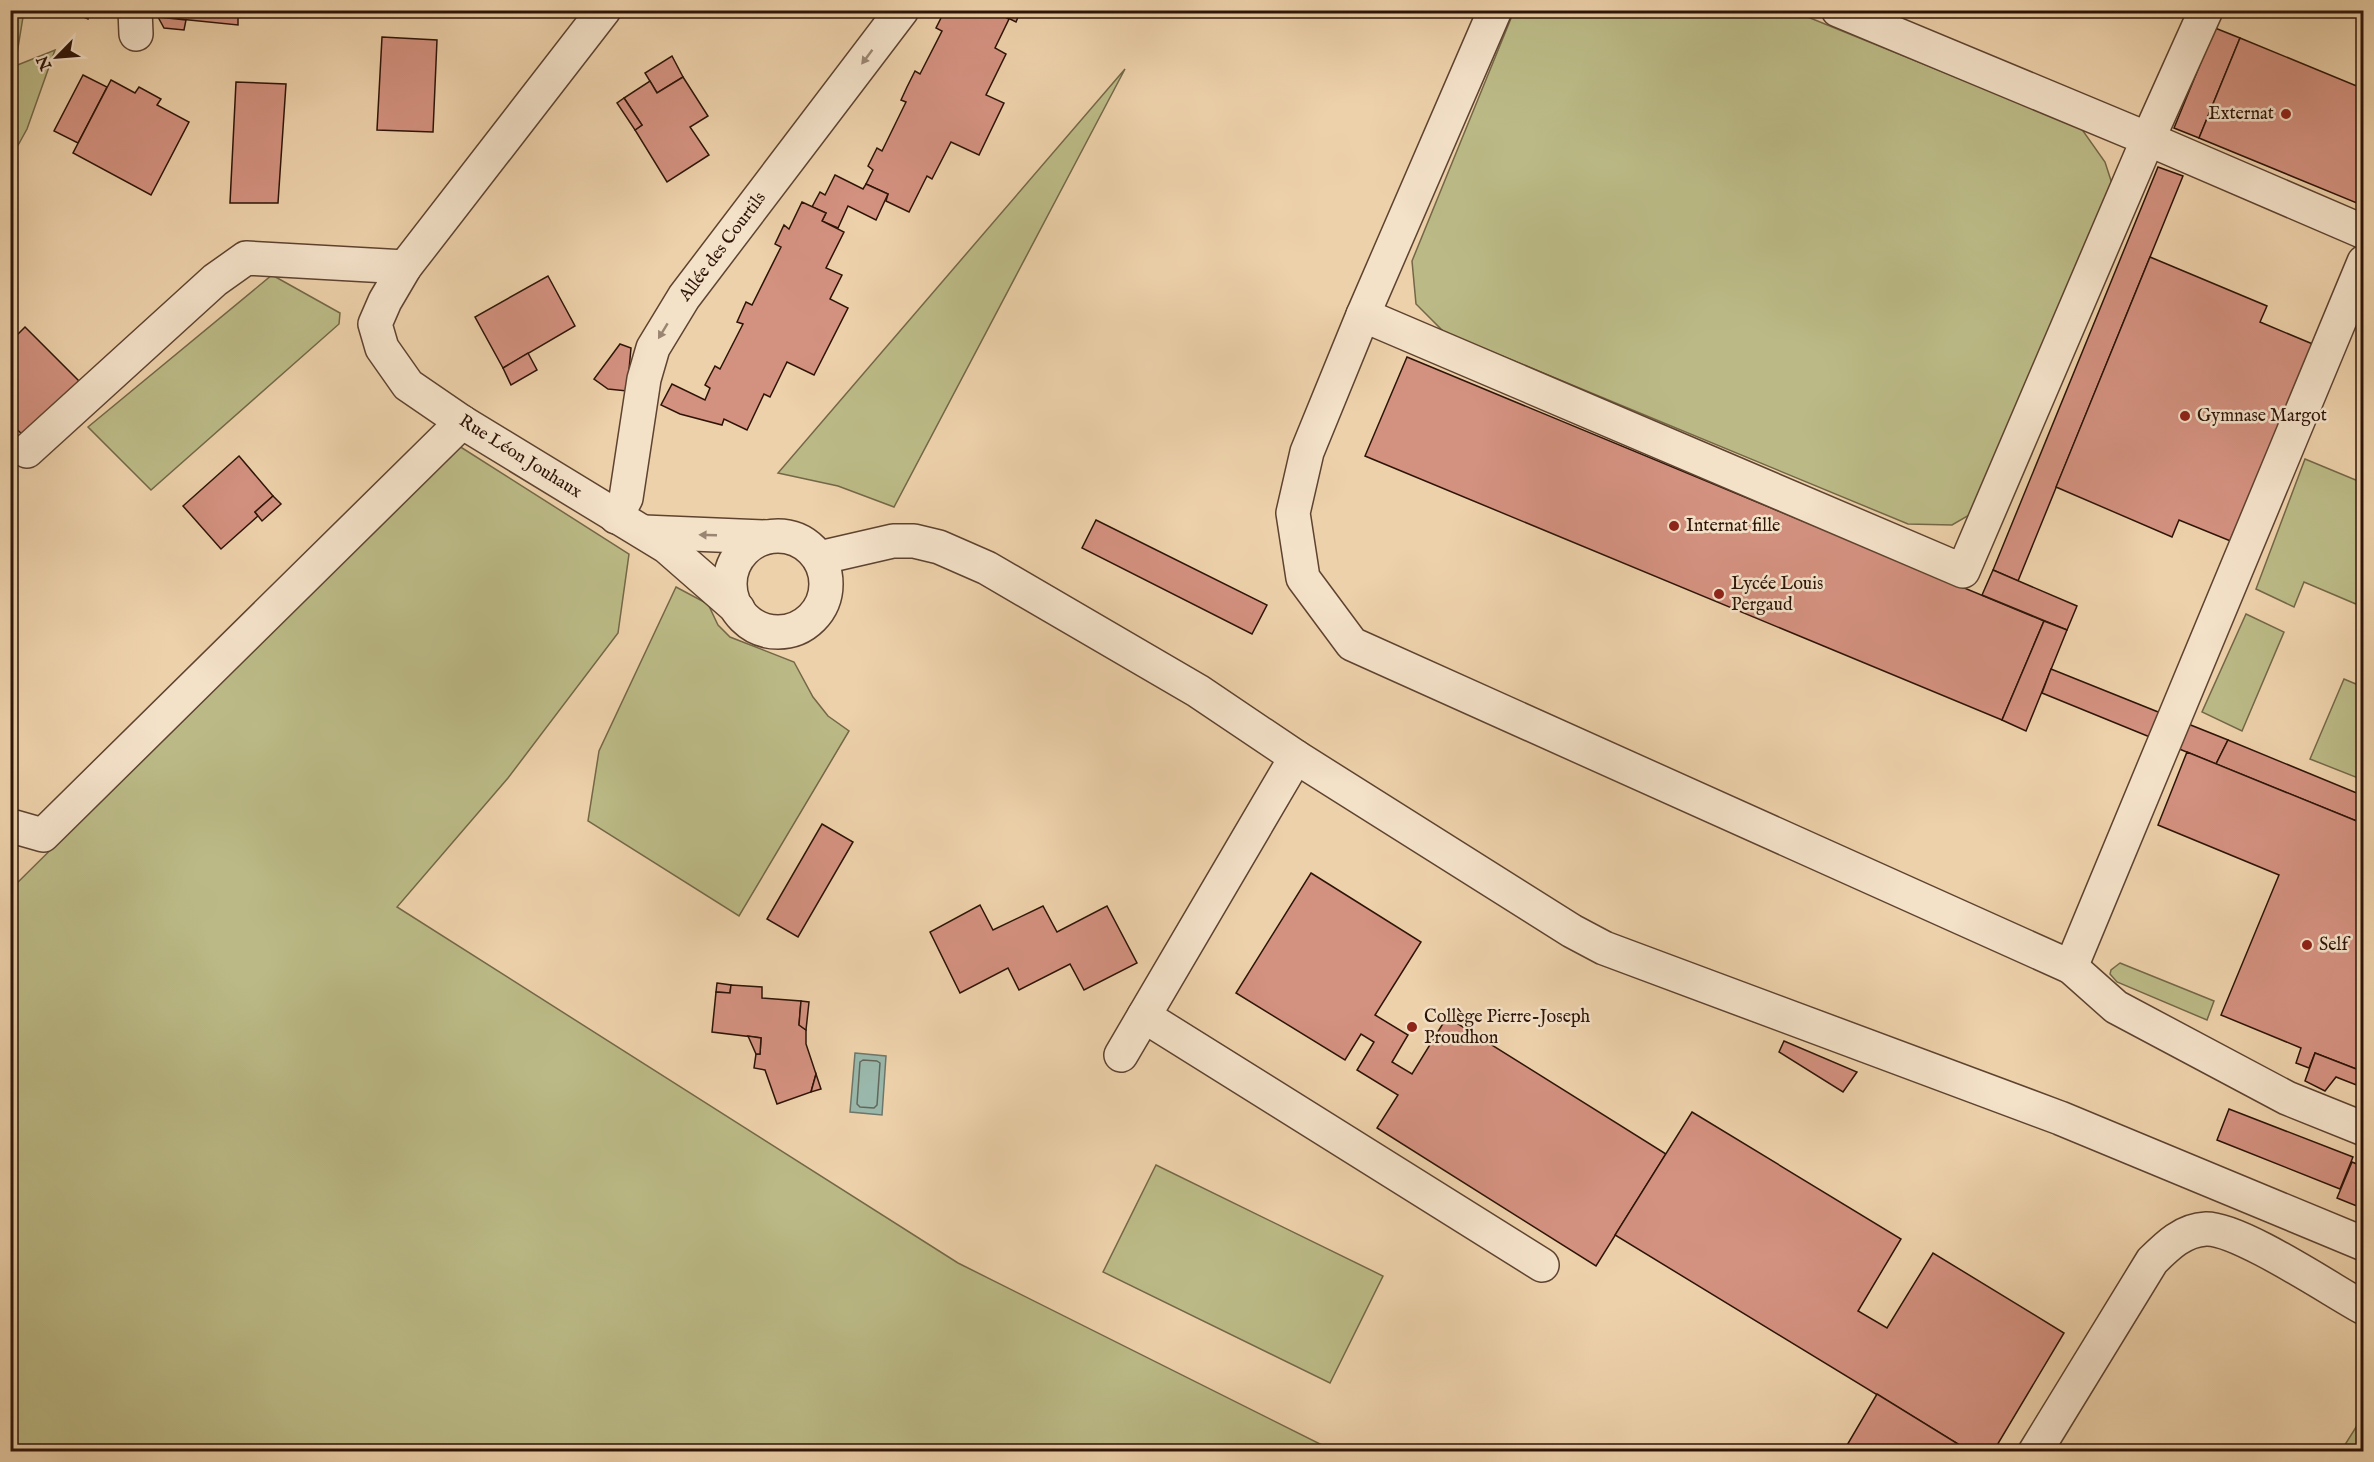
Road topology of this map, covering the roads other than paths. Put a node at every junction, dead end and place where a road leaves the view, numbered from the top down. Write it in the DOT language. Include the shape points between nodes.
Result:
graph roads {
  1 [pos="604,10"];
  2 [pos="902,10"];
  3 [pos="1495,10"];
  4 [pos="1838,10"];
  5 [pos="2206,10"];
  6 [pos="2148,139"];
  7 [pos="2364,232"];
  8 [pos="2364,262"];
  9 [pos="405,267"];
  10 [pos="1364,315"];
  11 [pos="462,422"];
  12 [pos="27,452"];
  13 [pos="629,524"];
  14 [pos="766,537"];
  15 [pos="819,558"];
  16 [pos="738,609"];
  17 [pos="1296,757"];
  18 [pos="15,827"];
  19 [pos="2071,967"];
  20 [pos="1144,1016"];
  21 [pos="1121,1055"];
  22 [pos="2364,1129"];
  23 [pos="2364,1244"];
  24 [pos="1542,1265"];
  25 [pos="2364,1308"];
  26 [pos="2035,1452"];
  1 -- 9 [label="street, Rue Léon Jouhaux"];
  2 -- 13 [label="street, Allée des Courtils, one-way" via="684,297 653,348 644,379 626,498"];
  3 -- 10 [label="street"];
  4 -- 6 [label="street"];
  5 -- 6 [label="street"];
  6 -- 7 [label="street"];
  6 -- 10 [label="street" via="1963,571"];
  8 -- 19 [label="street"];
  9 -- 11 [label="street, Rue Léon Jouhaux" via="375,324 382,348 408,385"];
  9 -- 12 [label="street" via="246,258 215,280"];
  10 -- 19 [label="street" via="1307,452 1293,513 1303,579 1352,644"];
  11 -- 13 [label="street, Rue Léon Jouhaux"];
  11 -- 18 [label="street" via="43,836"];
  14 -- 13 [label="street, one-way"];
  13 -- 16 [label="street, Rue Léon Jouhaux" via="667,547"];
  14 -- 15 [label="street" via="796,539"];
  14 -- 16 [label="street" via="747,548 734,566 732,596"];
  15 -- 16 [label="street" via="825,572 823,602 804,624 775,632 748,621"];
  15 -- 17 [label="street" via="893,541 914,541 948,551 987,568 1198,691"];
  17 -- 20 [label="street"];
  17 -- 23 [label="street" via="1604,948 2061,1118"];
  19 -- 22 [label="street" via="2116,1007 2287,1098"];
  20 -- 21 [label="street"];
  20 -- 24 [label="street"];
  25 -- 26 [label="street" via="2241,1238 2208,1229 2189,1233 2168,1245 2152,1261"];
}
